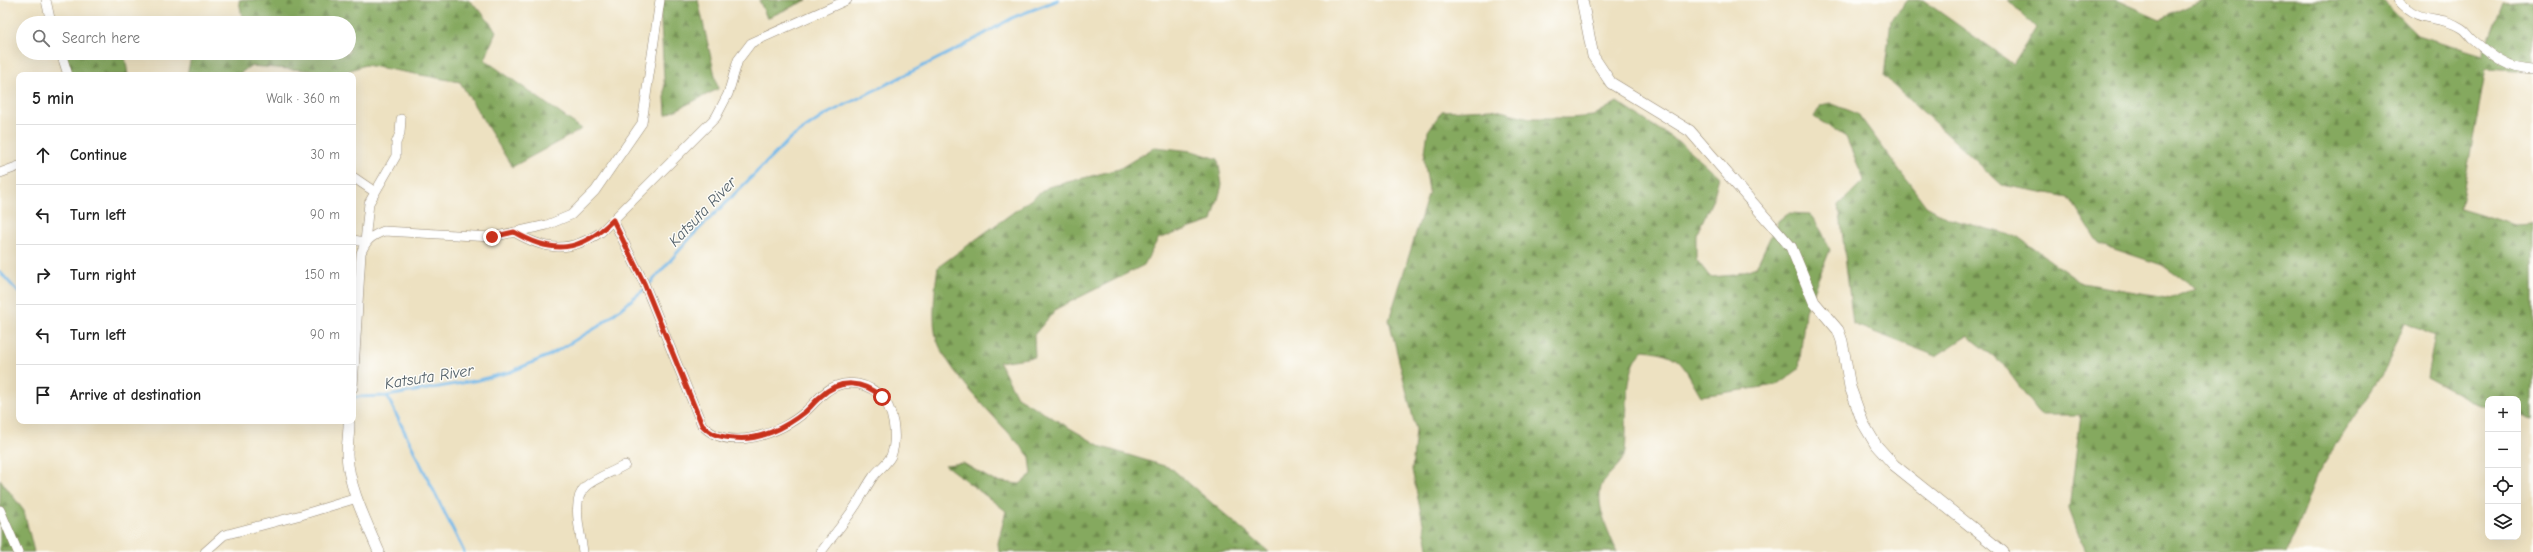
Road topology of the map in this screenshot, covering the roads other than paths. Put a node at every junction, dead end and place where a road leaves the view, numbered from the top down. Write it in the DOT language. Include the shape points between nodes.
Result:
graph roads {
  1 [pos="46,0"];
  2 [pos="660,0"];
  3 [pos="847,0"];
  4 [pos="1582,0"];
  5 [pos="2398,0"];
  6 [pos="48,16"];
  7 [pos="63,60"];
  8 [pos="2533,70"];
  9 [pos="67,72"];
  10 [pos="401,120"];
  11 [pos="16,167"];
  12 [pos="0,173"];
  13 [pos="356,179"];
  14 [pos="375,192"];
  15 [pos="613,220"];
  16 [pos="514,232"];
  17 [pos="356,240"];
  18 [pos="365,242"];
  19 [pos="356,337"];
  20 [pos="349,424"];
  21 [pos="625,465"];
  22 [pos="357,498"];
  23 [pos="0,510"];
  24 [pos="18,552"];
  25 [pos="205,552"];
  26 [pos="380,552"];
  27 [pos="583,552"];
  28 [pos="821,552"];
  29 [pos="2003,552"];
  1 -- 6 [label="street" via="45,7"];
  2 -- 16 [label="street" via="642,123 595,191 571,215 547,225"];
  3 -- 15 [label="street" via="751,43 738,60 728,94 716,117"];
  4 -- 29 [label="street" via="1593,56 1611,83 1690,131 1791,247 1814,302 1838,330 1850,387 1863,422 1876,445 1894,465"];
  5 -- 8 [label="street" via="2407,10 2418,16 2462,28 2504,64 2520,70"];
  7 -- 9 [label="street"];
  10 -- 14 [label="street" via="396,156"];
  11 -- 12 [label="street"];
  13 -- 14 [label="street"];
  14 -- 18 [label="street" via="369,203"];
  15 -- 16 [label="street" via="586,242 568,247 551,248 533,243"];
  15 -- 28 [label="street" via="644,283 702,425 710,433 741,439 760,436 786,425 806,412 821,396 836,386 857,383 869,386 882,397 894,424 895,442 890,458 872,477 854,508"];
  16 -- 18 [label="street" via="492,237 384,231"];
  17 -- 18 [label="street"];
  18 -- 19 [label="street" via="361,253"];
  20 -- 22 [label="street" via="347,455 349,473"];
  21 -- 27 [label="street" via="586,486 581,493 577,506"];
  22 -- 25 [label="street" via="224,535"];
  22 -- 26 [label="street"];
  23 -- 24 [label="street"];
}
